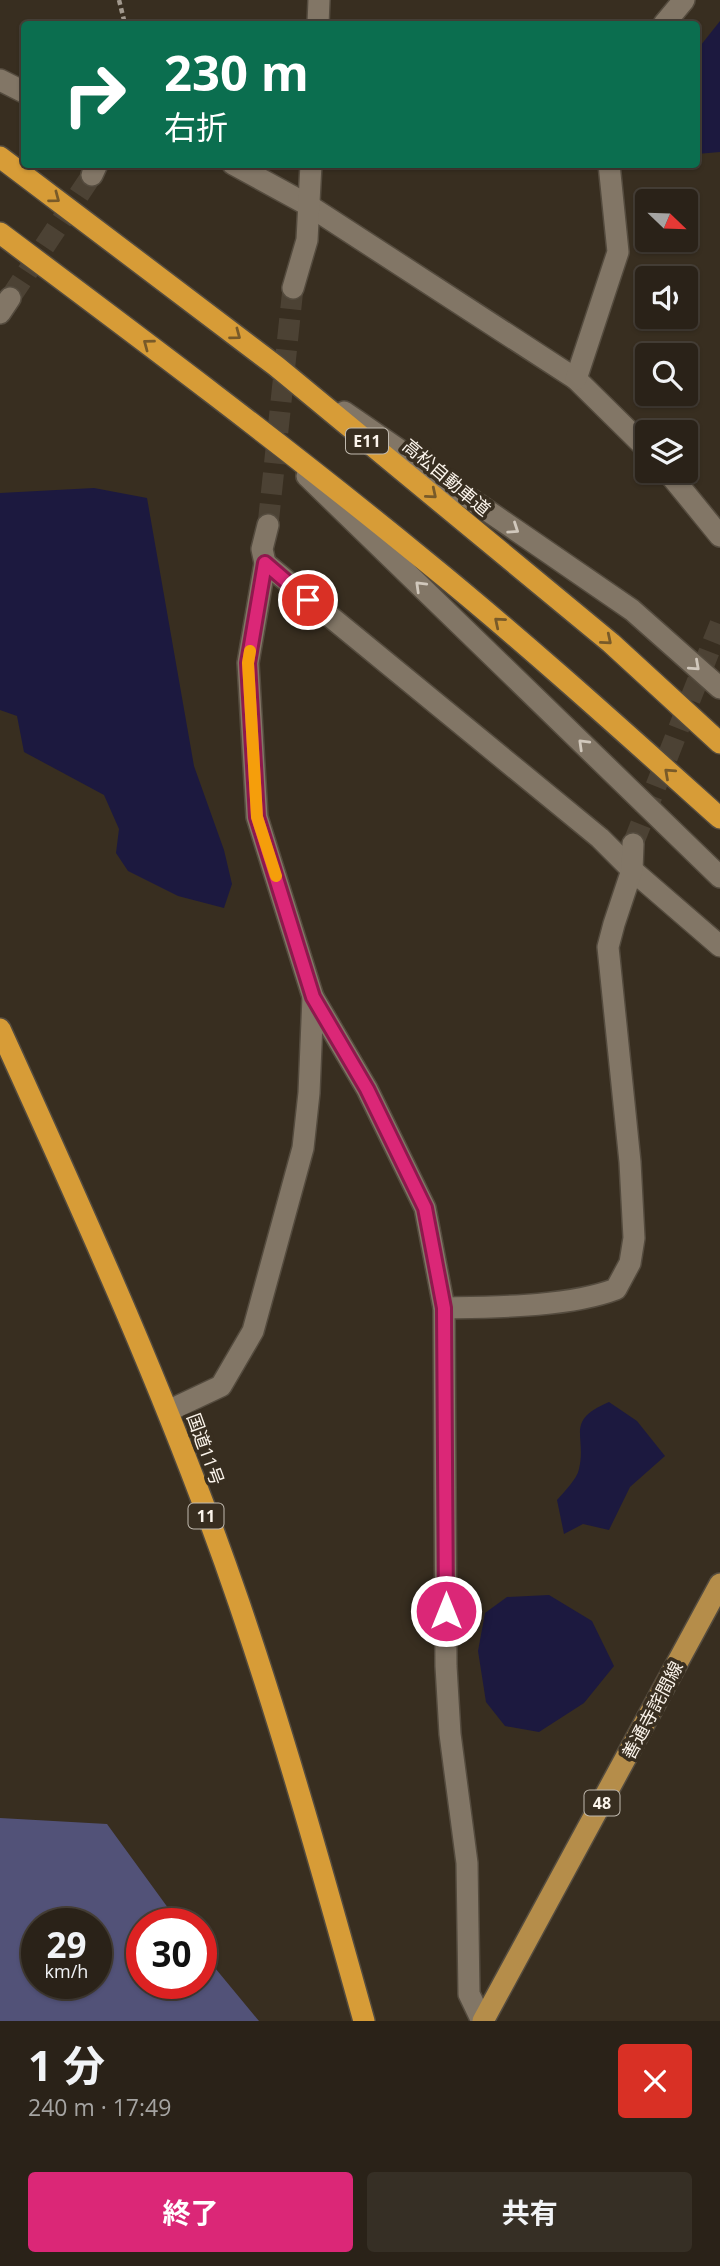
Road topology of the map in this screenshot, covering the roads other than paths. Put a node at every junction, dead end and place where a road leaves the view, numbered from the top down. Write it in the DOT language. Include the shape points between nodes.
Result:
graph roads {
  1 [pos="319,0"];
  2 [pos="684,0"];
  3 [pos="318,21"];
  4 [pos="666,21"];
  5 [pos="0,80"];
  6 [pos="21,90"];
  7 [pos="0,157"];
  8 [pos="240,168"];
  9 [pos="311,168"];
  10 [pos="609,168"];
  11 [pos="309,205"];
  12 [pos="0,233"];
  13 [pos="293,288"];
  14 [pos="276,366"];
  15 [pos="576,379"];
  16 [pos="253,424"];
  17 [pos="635,437"];
  18 [pos="677,483"];
  19 [pos="268,525"];
  20 [pos="720,536"];
  21 [pos="265,563"];
  22 [pos="720,688"];
  23 [pos="720,743"];
  24 [pos="720,818"];
  25 [pos="633,844"];
  26 [pos="632,870"];
  27 [pos="720,877"];
  28 [pos="720,946"];
  29 [pos="313,997"];
  30 [pos="0,1029"];
  31 [pos="444,1308"];
  32 [pos="167,1411"];
  33 [pos="720,1584"];
  34 [pos="364,2021"];
  35 [pos="483,2021"];
  1 -- 3 [label="street"];
  2 -- 4 [label="street"];
  5 -- 6 [label="street"];
  7 -- 14 [label="highway, 高松自動車道 / E11, one-way"];
  8 -- 11 [label="street"];
  9 -- 11 [label="street"];
  10 -- 15 [label="street" via="618,252"];
  11 -- 13 [label="street" via="307,240"];
  11 -- 15 [label="street"];
  16 -- 12 [label="highway, one-way"];
  14 -- 22 [label="street, one-way" via="632,610"];
  14 -- 23 [label="highway, 高松自動車道 / E11, one-way" via="611,643"];
  15 -- 17 [label="street"];
  24 -- 16 [label="highway, one-way" via="526,645"];
  27 -- 16 [label="street, one-way"];
  18 -- 20 [label="street"];
  19 -- 21 [label="street" via="261,549"];
  21 -- 26 [label="street" via="600,838"];
  21 -- 29 [label="street" via="248,663 257,817"];
  25 -- 26 [label="street"];
  26 -- 28 [label="street"];
  26 -- 31 [label="street" via="608,947 630,1162 634,1238 630,1263 615,1289 595,1297"];
  29 -- 31 [label="street" via="367,1089 425,1208"];
  29 -- 32 [label="street" via="303,1148 253,1331 220,1386"];
  30 -- 32 [label="highway, 国道11号 / 11"];
  31 -- 35 [label="street" via="446,1666 467,1863 469,1994"];
  32 -- 34 [label="highway, 国道11号 / 11" via="238,1602 299,1788"];
  33 -- 35 [label="main road, 善通寺詫間線 / 48"];
}
